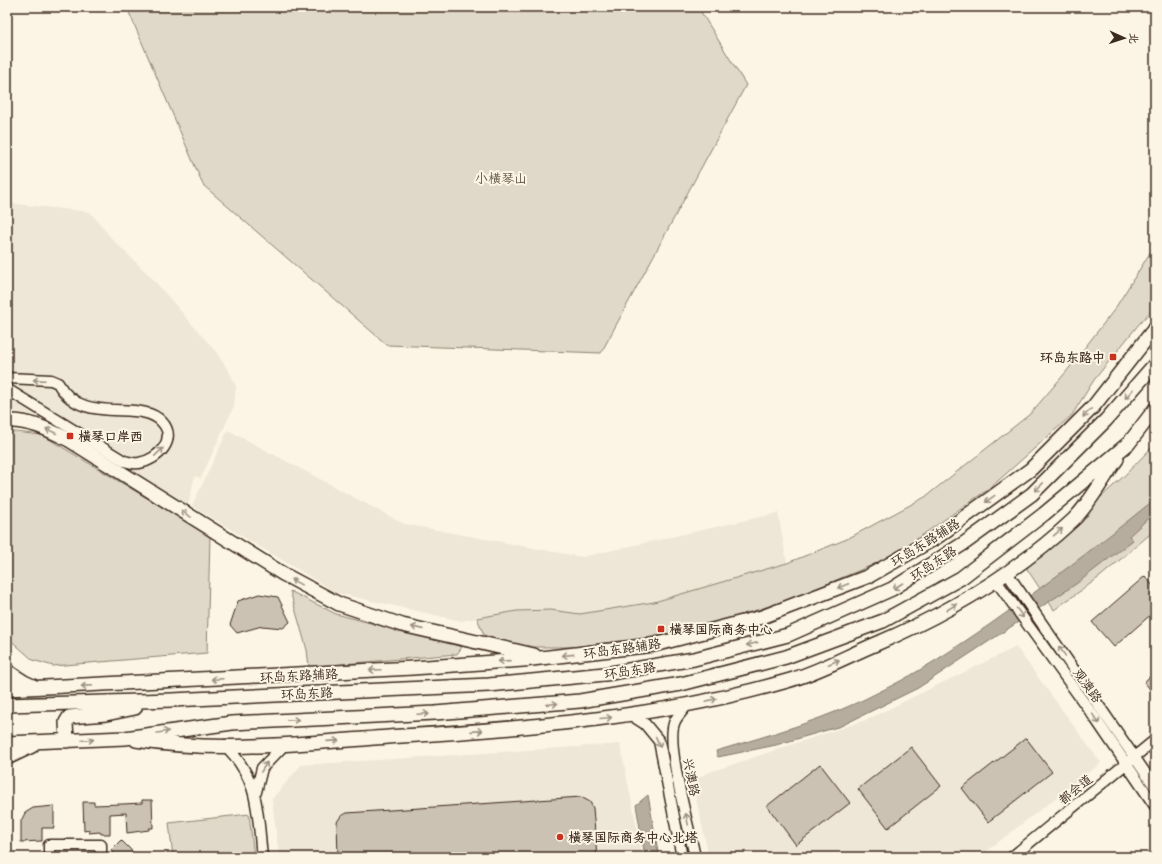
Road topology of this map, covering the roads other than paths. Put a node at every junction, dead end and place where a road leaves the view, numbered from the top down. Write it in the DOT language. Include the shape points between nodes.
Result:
graph roads {
  1 [pos="1155,328"];
  2 [pos="1155,364"];
  3 [pos="7,378"];
  4 [pos="7,391"];
  5 [pos="1155,409"];
  6 [pos="7,421"];
  7 [pos="1129,443"];
  8 [pos="1007,573"];
  9 [pos="997,582"];
  10 [pos="543,658"];
  11 [pos="7,672"];
  12 [pos="240,678"];
  13 [pos="39,688"];
  14 [pos="7,689"];
  15 [pos="301,693"];
  16 [pos="172,700"];
  17 [pos="7,705"];
  18 [pos="686,706"];
  19 [pos="631,715"];
  20 [pos="125,738"];
  21 [pos="1155,740"];
  22 [pos="67,741"];
  23 [pos="43,742"];
  24 [pos="7,743"];
  25 [pos="285,744"];
  26 [pos="225,745"];
  27 [pos="1135,756"];
  28 [pos="7,758"];
  29 [pos="1127,764"];
  30 [pos="1155,787"];
  31 [pos="255,796"];
  32 [pos="1155,806"];
  33 [pos="49,857"];
  34 [pos="101,857"];
  35 [pos="262,857"];
  36 [pos="682,857"];
  37 [pos="695,857"];
  38 [pos="1012,857"];
  1 -- 10 [label="main road, 环岛东路辅路, one-way" via="1093,407 1031,469 937,537 869,576 762,617 654,645"];
  2 -- 15 [label="main road, 环岛东路, one-way" via="1106,420 1032,494 966,542 892,589 788,635 694,659 605,674 489,685"];
  4 -- 3 [label="street, one-way" via="124,461 138,463 148,460 161,452 168,440 168,431 162,421 151,413 91,408 73,401 62,391 58,383 51,380"];
  5 -- 7 [label="main road, 环岛东路"];
  10 -- 6 [label="main road, one-way" via="402,625 332,601 283,574 69,440 35,424"];
  8 -- 7 [label="main road, one-way" via="1075,518"];
  20 -- 7 [label="main road, 环岛东路, one-way" via="232,723 435,713 580,701 682,684 786,657 883,621 961,578 1044,514"];
  8 -- 9 [label="main road"];
  27 -- 8 [label="street, 观澳路, one-way"];
  18 -- 9 [label="main road, one-way" via="790,681 921,625"];
  9 -- 29 [label="street, 观澳路, one-way"];
  10 -- 12 [label="main road, 环岛东路辅路, one-way"];
  11 -- 13 [label="main road"];
  12 -- 13 [label="main road, 环岛东路辅路, one-way"];
  12 -- 15 [label="main road"];
  13 -- 14 [label="main road, 环岛东路辅路"];
  15 -- 16 [label="main road, 环岛东路"];
  16 -- 17 [label="main road, 环岛东路"];
  16 -- 22 [label="main road" via="106,714 69,717 66,722"];
  18 -- 19 [label="main road"];
  37 -- 18 [label="street, 兴澳路, one-way" via="672,738 674,721"];
  25 -- 19 [label="main road, one-way" via="518,729"];
  19 -- 36 [label="street, 兴澳路, one-way" via="645,724 658,741"];
  22 -- 20 [label="main road, 环岛东路, one-way"];
  20 -- 26 [label="main road" via="159,744"];
  21 -- 27 [label="street, 都会道"];
  22 -- 23 [label="main road, 环岛东路"];
  23 -- 24 [label="main road, 环岛东路"];
  23 -- 28 [label="main road"];
  25 -- 26 [label="main road"];
  31 -- 25 [label="street, one-way" via="262,768"];
  26 -- 31 [label="street" via="247,774"];
  27 -- 29 [label="street, 都会道"];
  27 -- 30 [label="street, 观澳路"];
  29 -- 32 [label="street, 观澳路"];
  29 -- 38 [label="street, 都会道"];
  31 -- 35 [label="street"];
  33 -- 34 [label="street" via="49,845 101,845"];
}
